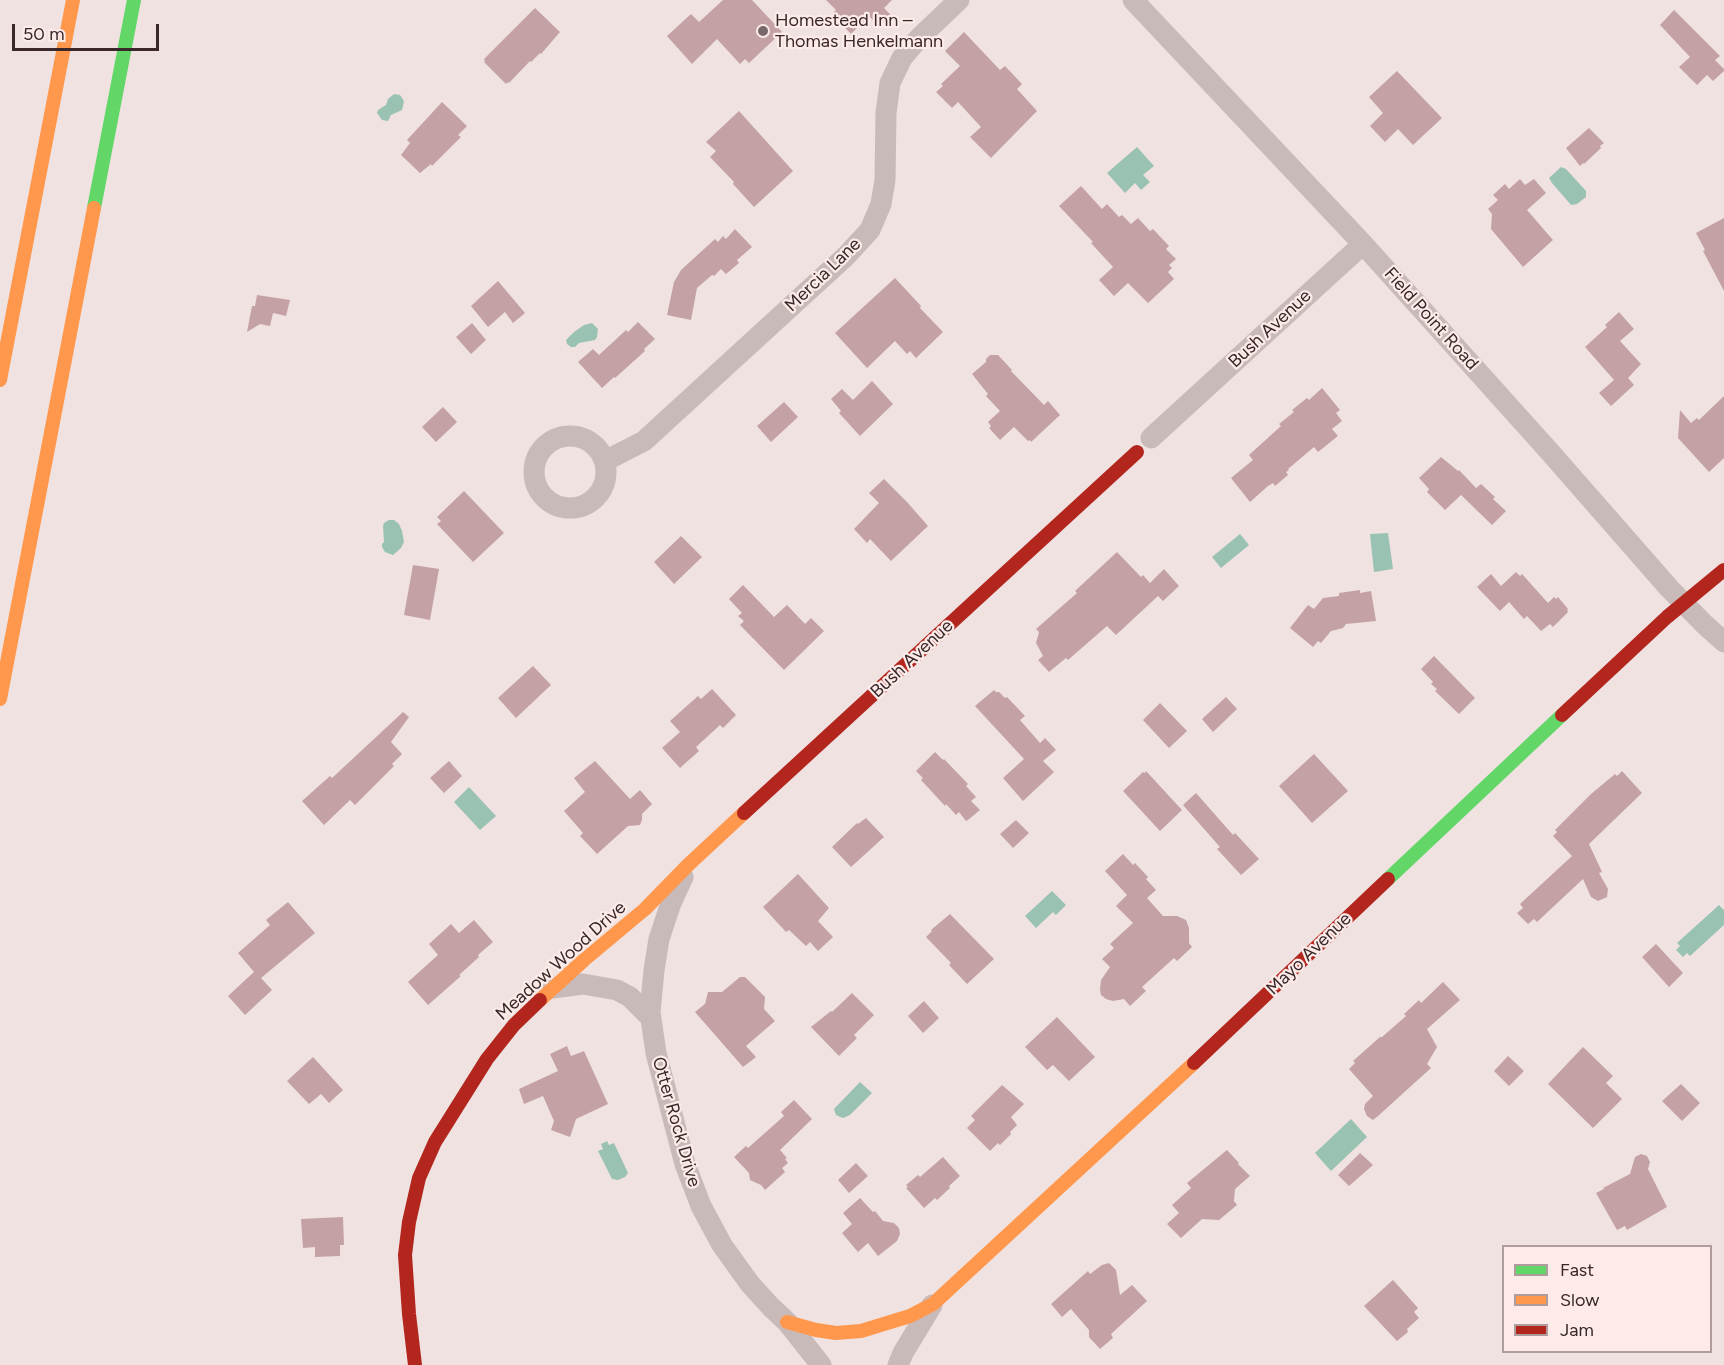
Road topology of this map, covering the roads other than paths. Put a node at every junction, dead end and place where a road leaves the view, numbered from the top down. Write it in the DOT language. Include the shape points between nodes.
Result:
graph roads {
  1 [pos="74,0"];
  2 [pos="135,0"];
  3 [pos="959,0"];
  4 [pos="1133,0"];
  5 [pos="38,112"];
  6 [pos="1363,243"];
  7 [pos="18,288"];
  8 [pos="0,380"];
  9 [pos="1144,445"];
  10 [pos="605,460"];
  11 [pos="1724,570"];
  12 [pos="1685,604"];
  13 [pos="1724,642"];
  14 [pos="0,699"];
  15 [pos="688,865"];
  16 [pos="553,988"];
  17 [pos="651,1017"];
  18 [pos="933,1304"];
  19 [pos="787,1322"];
  20 [pos="415,1365"];
  21 [pos="821,1365"];
  22 [pos="898,1365"];
  1 -- 7 [label="main road"];
  2 -- 14 [label="main road"];
  3 -- 10 [label="street, Mercia Lane" via="902,58 890,83 885,180 881,204 870,230 644,441"];
  4 -- 6 [label="street, Field Point Road"];
  5 -- 7 [label="main road"];
  6 -- 9 [label="street, Bush Avenue"];
  6 -- 12 [label="street, Field Point Road"];
  7 -- 8 [label="main road"];
  9 -- 15 [label="main road, Bush Avenue"];
  11 -- 12 [label="main road, Mayo Avenue"];
  12 -- 13 [label="street, Field Point Road"];
  12 -- 18 [label="main road, Mayo Avenue"];
  15 -- 16 [label="main road, Meadow Wood Drive" via="645,909"];
  15 -- 17 [label="street, Otter Rock Drive" via="659,939"];
  16 -- 17 [label="street" via="583,984 617,990"];
  16 -- 20 [label="main road, Meadow Wood Drive" via="514,1025 487,1059 435,1142 419,1178 405,1255"];
  17 -- 19 [label="street, Otter Rock Drive" via="656,1053 700,1206 750,1284"];
  18 -- 19 [label="main road, Mayo Avenue" via="910,1316 861,1331 836,1333"];
  18 -- 22 [label="street, Mayo Avenue"];
  19 -- 21 [label="street, Otter Rock Drive"];
}
